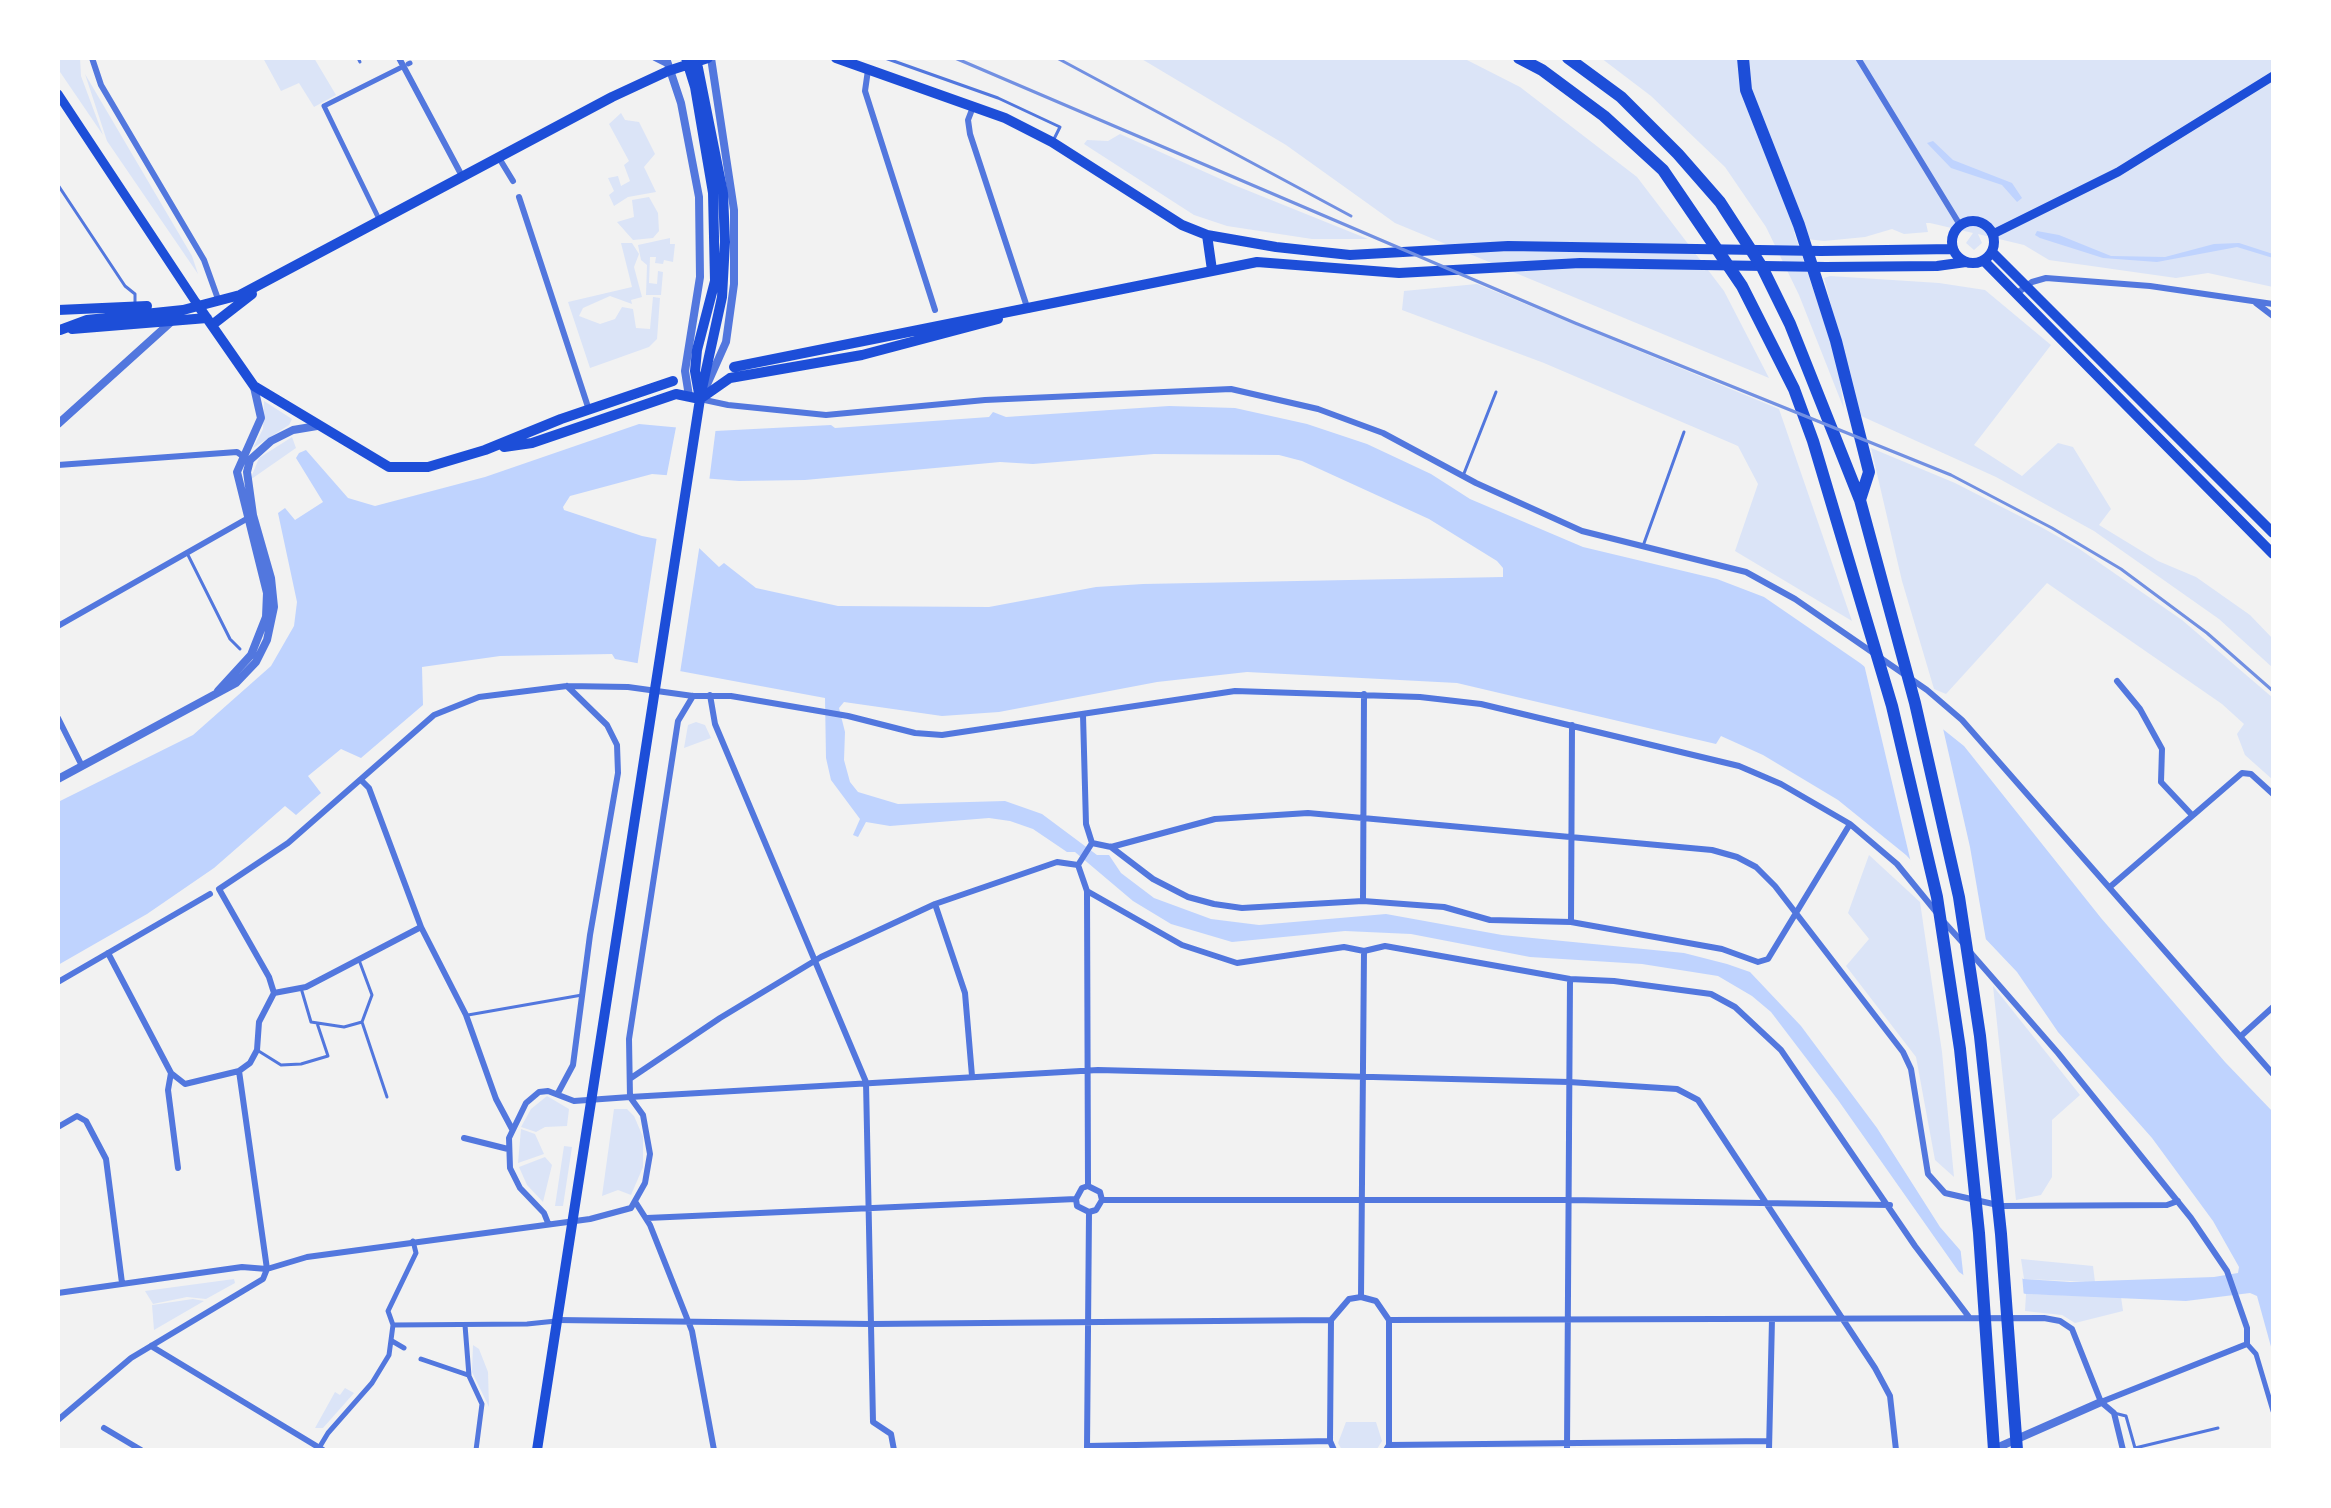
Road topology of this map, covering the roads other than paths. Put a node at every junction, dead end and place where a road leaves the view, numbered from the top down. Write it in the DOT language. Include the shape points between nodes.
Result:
graph roads {
  1 [pos="92,58"];
  2 [pos="399,58"];
  3 [pos="655,58"];
  4 [pos="686,58"];
  5 [pos="705,58"];
  6 [pos="836,58"];
  7 [pos="885,58"];
  8 [pos="1519,58"];
  9 [pos="1568,58"];
  10 [pos="1743,58"];
  11 [pos="1858,58"];
  12 [pos="669,64"];
  13 [pos="400,68"];
  14 [pos="868,70"];
  15 [pos="2273,76"];
  16 [pos="58,94"];
  17 [pos="973,107"];
  18 [pos="1052,142"];
  19 [pos="499,158"];
  20 [pos="462,176"];
  21 [pos="513,181"];
  22 [pos="58,185"];
  23 [pos="519,197"];
  24 [pos="378,217"];
  25 [pos="1960,225"];
  26 [pos="1993,234"];
  27 [pos="1207,235"];
  28 [pos="1953,249"];
  29 [pos="1992,252"];
  30 [pos="1984,261"];
  31 [pos="1966,262"];
  32 [pos="1212,270"];
  33 [pos="2026,286"];
  34 [pos="259,287"];
  35 [pos="2016,294"];
  36 [pos="218,299"];
  37 [pos="2253,301"];
  38 [pos="197,304"];
  39 [pos="2273,304"];
  40 [pos="135,306"];
  41 [pos="58,310"];
  42 [pos="935,310"];
  43 [pos="1028,310"];
  44 [pos="1015,312"];
  45 [pos="2273,316"];
  46 [pos="210,321"];
  47 [pos="171,322"];
  48 [pos="59,330"];
  49 [pos="734,367"];
  50 [pos="673,381"];
  51 [pos="254,386"];
  52 [pos="1496,392"];
  53 [pos="694,397"];
  54 [pos="589,410"];
  55 [pos="315,421"];
  56 [pos="58,424"];
  57 [pos="1684,432"];
  58 [pos="485,450"];
  59 [pos="246,458"];
  60 [pos="58,465"];
  61 [pos="1463,476"];
  62 [pos="1860,500"];
  63 [pos="251,517"];
  64 [pos="2273,533"];
  65 [pos="1643,546"];
  66 [pos="186,551"];
  67 [pos="2273,554"];
  68 [pos="58,626"];
  69 [pos="240,649"];
  70 [pos="2117,681"];
  71 [pos="567,686"];
  72 [pos="1364,694"];
  73 [pos="710,695"];
  74 [pos="693,696"];
  75 [pos="1083,715"];
  76 [pos="58,718"];
  77 [pos="1572,725"];
  78 [pos="82,766"];
  79 [pos="58,779"];
  80 [pos="361,780"];
  81 [pos="2273,794"];
  82 [pos="2191,814"];
  83 [pos="1364,818"];
  84 [pos="1850,824"];
  85 [pos="1572,838"];
  86 [pos="1092,843"];
  87 [pos="1111,847"];
  88 [pos="1078,865"];
  89 [pos="2111,886"];
  90 [pos="219,889"];
  91 [pos="1087,891"];
  92 [pos="210,894"];
  93 [pos="1363,901"];
  94 [pos="935,904"];
  95 [pos="1796,912"];
  96 [pos="1571,922"];
  97 [pos="421,927"];
  98 [pos="1364,951"];
  99 [pos="108,953"];
  100 [pos="359,960"];
  101 [pos="814,960"];
  102 [pos="1570,979"];
  103 [pos="58,982"];
  104 [pos="301,988"];
  105 [pos="274,993"];
  106 [pos="582,995"];
  107 [pos="2273,1007"];
  108 [pos="466,1015"];
  109 [pos="362,1022"];
  110 [pos="317,1023"];
  111 [pos="2241,1036"];
  112 [pos="257,1050"];
  113 [pos="1089,1070"];
  114 [pos="239,1071"];
  115 [pos="171,1073"];
  116 [pos="2273,1074"];
  117 [pos="972,1076"];
  118 [pos="1362,1076"];
  119 [pos="631,1078"];
  120 [pos="866,1082"];
  121 [pos="1569,1082"];
  122 [pos="558,1093"];
  123 [pos="387,1097"];
  124 [pos="630,1097"];
  125 [pos="592,1098"];
  126 [pos="58,1127"];
  127 [pos="512,1129"];
  128 [pos="464,1138"];
  129 [pos="508,1149"];
  130 [pos="178,1168"];
  131 [pos="1088,1186"];
  132 [pos="1076,1199"];
  133 [pos="1361,1199"];
  134 [pos="1102,1200"];
  135 [pos="1568,1200"];
  136 [pos="2178,1201"];
  137 [pos="1768,1202"];
  138 [pos="636,1203"];
  139 [pos="1890,1205"];
  140 [pos="870,1207"];
  141 [pos="1089,1212"];
  142 [pos="647,1218"];
  143 [pos="572,1222"];
  144 [pos="548,1223"];
  145 [pos="413,1241"];
  146 [pos="267,1269"];
  147 [pos="122,1283"];
  148 [pos="58,1293"];
  149 [pos="1361,1297"];
  150 [pos="1969,1317"];
  151 [pos="1844,1318"];
  152 [pos="1772,1319"];
  153 [pos="557,1320"];
  154 [pos="1331,1320"];
  155 [pos="1389,1320"];
  156 [pos="1568,1320"];
  157 [pos="689,1322"];
  158 [pos="1089,1323"];
  159 [pos="871,1324"];
  160 [pos="393,1325"];
  161 [pos="465,1325"];
  162 [pos="392,1341"];
  163 [pos="2247,1344"];
  164 [pos="151,1346"];
  165 [pos="404,1348"];
  166 [pos="421,1359"];
  167 [pos="469,1376"];
  168 [pos="2101,1402"];
  169 [pos="2273,1411"];
  170 [pos="2114,1413"];
  171 [pos="58,1420"];
  172 [pos="104,1428"];
  173 [pos="2218,1428"];
  174 [pos="1330,1441"];
  175 [pos="1769,1441"];
  176 [pos="1567,1446"];
  177 [pos="1223,1447"];
  178 [pos="1087,1448"];
  179 [pos="1388,1448"];
  180 [pos="321,1449"];
  181 [pos="141,1450"];
  182 [pos="476,1450"];
  183 [pos="537,1450"];
  184 [pos="714,1450"];
  185 [pos="894,1450"];
  186 [pos="1334,1450"];
  187 [pos="1769,1450"];
  188 [pos="1896,1450"];
  189 [pos="1993,1450"];
  190 [pos="2017,1450"];
  191 [pos="2123,1450"];
  1 -- 36 [label="street" via="101,85 204,260"];
  2 -- 20 [label="street"];
  3 -- 12 [label="street"];
  4 -- 53 [label="main road" via="716,214 715,281"];
  5 -- 12 [label="main road"];
  5 -- 53 [label="main road" via="725,242 722,297"];
  6 -- 14 [label="main road"];
  7 -- 18 [label="lane" via="998,98 1060,127"];
  8 -- 189 [label="highway" via="1604,116 1663,170 1742,286 1794,389 1899,734 1937,897 1967,1110"];
  9 -- 62 [label="highway" via="1621,97 1720,202 1762,267 1790,324"];
  10 -- 62 [label="highway" via="1746,90 1799,225 1836,341 1869,472"];
  11 -- 25 [label="street"];
  12 -- 19 [label="main road"];
  12 -- 53 [label="street" via="699,197 700,277 685,371"];
  13 -- 24 [label="street" via="324,106"];
  14 -- 17 [label="main road"];
  14 -- 42 [label="street" via="865,91"];
  15 -- 26 [label="main road" via="2118,172"];
  16 -- 38 [label="main road"];
  17 -- 18 [label="main road"];
  17 -- 43 [label="street" via="970,134"];
  18 -- 27 [label="main road" via="1162,213"];
  19 -- 20 [label="main road"];
  19 -- 21 [label="street"];
  20 -- 34 [label="main road"];
  22 -- 40 [label="lane" via="135,294"];
  23 -- 54 [label="street"];
  25 -- 26 [label="main road" via="1979,222"];
  25 -- 28 [label="main road"];
  26 -- 29 [label="main road"];
  27 -- 28 [label="main road" via="1350,255 1508,246"];
  27 -- 32 [label="main road"];
  28 -- 31 [label="main road"];
  29 -- 30 [label="main road"];
  29 -- 33 [label="main road"];
  30 -- 31 [label="main road"];
  30 -- 35 [label="main road"];
  31 -- 32 [label="main road" via="1826,267 1528,264 1399,273 1257,262"];
  32 -- 43 [label="main road"];
  33 -- 35 [label="street"];
  33 -- 37 [label="street" via="2046,278 2078,280"];
  33 -- 64 [label="main road"];
  34 -- 36 [label="main road"];
  34 -- 46 [label="main road"];
  35 -- 67 [label="main road"];
  36 -- 38 [label="main road"];
  37 -- 39 [label="street"];
  37 -- 45 [label="street"];
  38 -- 40 [label="main road"];
  38 -- 46 [label="main road"];
  38 -- 48 [label="main road" via="87,320"];
  40 -- 41 [label="main road"];
  43 -- 44 [label="main road"];
  44 -- 49 [label="main road"];
  44 -- 53 [label="main road" via="968,330 862,355 730,378"];
  46 -- 47 [label="main road"];
  46 -- 51 [label="main road"];
  47 -- 48 [label="main road"];
  47 -- 56 [label="street"];
  50 -- 54 [label="main road"];
  51 -- 55 [label="main road"];
  51 -- 59 [label="street" via="261,418"];
  52 -- 61 [label="lane"];
  53 -- 58 [label="main road" via="676,394 532,443"];
  53 -- 61 [label="street" via="826,415 985,400 1231,389 1318,409 1369,428"];
  53 -- 125 [label="main road" via="697,415"];
  54 -- 58 [label="main road"];
  55 -- 58 [label="main road" via="389,467 428,467"];
  55 -- 59 [label="street"];
  57 -- 65 [label="lane"];
  59 -- 60 [label="street" via="237,452"];
  59 -- 63 [label="street" via="237,472"];
  61 -- 65 [label="street" via="1582,531"];
  62 -- 190 [label="highway" via="1950,853 1976,1005"];
  63 -- 66 [label="street"];
  63 -- 78 [label="street" via="267,593 266,617 251,655 215,695"];
  65 -- 89 [label="street" via="1729,565 1765,580 1927,690 1962,720"];
  66 -- 68 [label="street"];
  66 -- 69 [label="lane"];
  70 -- 82 [label="street" via="2162,749 2161,782"];
  71 -- 74 [label="street" via="608,685"];
  71 -- 80 [label="street" via="479,697 434,715"];
  71 -- 106 [label="street" via="604,720 617,749 618,773"];
  72 -- 75 [label="street" via="1235,691"];
  72 -- 77 [label="street" via="1481,704"];
  72 -- 83 [label="street"];
  73 -- 74 [label="street"];
  73 -- 75 [label="street" via="942,735"];
  73 -- 101 [label="street" via="715,724"];
  74 -- 119 [label="street" via="678,721 629,1039"];
  75 -- 86 [label="street" via="1086,824"];
  76 -- 78 [label="street"];
  77 -- 84 [label="street" via="1739,766 1805,795"];
  77 -- 85 [label="street"];
  78 -- 79 [label="street"];
  80 -- 90 [label="street" via="288,843"];
  80 -- 97 [label="street" via="369,788"];
  81 -- 82 [label="street" via="2251,774 2242,773"];
  82 -- 89 [label="street"];
  83 -- 85 [label="street"];
  83 -- 87 [label="street" via="1261,813 1215,819"];
  83 -- 93 [label="street"];
  84 -- 95 [label="street"];
  84 -- 136 [label="street" via="1897,864"];
  85 -- 95 [label="street" via="1712,850 1737,857 1756,867"];
  85 -- 96 [label="street"];
  86 -- 87 [label="street"];
  86 -- 88 [label="street"];
  87 -- 93 [label="street" via="1153,879 1214,904 1242,908"];
  88 -- 91 [label="street"];
  88 -- 94 [label="street" via="1057,862"];
  89 -- 111 [label="street"];
  90 -- 92 [label="street"];
  90 -- 105 [label="street"];
  91 -- 98 [label="street" via="1182,945 1237,963 1344,947"];
  91 -- 113 [label="street"];
  92 -- 99 [label="street"];
  93 -- 96 [label="street" via="1444,907 1490,920"];
  94 -- 101 [label="street"];
  94 -- 117 [label="street" via="965,993"];
  95 -- 96 [label="street" via="1768,959 1758,962 1722,949"];
  95 -- 136 [label="street" via="1903,1052 1911,1069 1928,1174 1945,1193 2002,1206"];
  97 -- 100 [label="street"];
  97 -- 108 [label="street"];
  98 -- 102 [label="street" via="1385,946"];
  98 -- 118 [label="street"];
  99 -- 103 [label="street"];
  99 -- 115 [label="street"];
  100 -- 104 [label="street"];
  100 -- 109 [label="lane" via="372,995"];
  101 -- 119 [label="street"];
  101 -- 120 [label="street"];
  102 -- 121 [label="street"];
  102 -- 139 [label="street" via="1711,994 1735,1007 1781,1050"];
  104 -- 105 [label="street"];
  104 -- 110 [label="lane" via="311,1022"];
  105 -- 112 [label="street" via="259,1022"];
  106 -- 108 [label="lane"];
  106 -- 122 [label="street" via="573,1065"];
  107 -- 111 [label="street"];
  108 -- 127 [label="street"];
  109 -- 110 [label="lane" via="344,1027"];
  109 -- 123 [label="lane"];
  110 -- 112 [label="lane" via="328,1056 281,1065"];
  111 -- 116 [label="street"];
  112 -- 114 [label="street"];
  113 -- 117 [label="street"];
  113 -- 118 [label="street"];
  113 -- 131 [label="street"];
  114 -- 115 [label="street" via="185,1084"];
  114 -- 146 [label="street"];
  115 -- 130 [label="street" via="168,1090"];
  117 -- 120 [label="street"];
  118 -- 121 [label="street"];
  118 -- 133 [label="street"];
  119 -- 124 [label="street"];
  120 -- 124 [label="street"];
  120 -- 140 [label="street"];
  121 -- 135 [label="street"];
  121 -- 137 [label="street" via="1677,1089 1698,1100"];
  122 -- 125 [label="street" via="574,1101"];
  122 -- 127 [label="street" via="539,1092 526,1103"];
  124 -- 125 [label="street"];
  124 -- 138 [label="street" via="643,1115 650,1154"];
  125 -- 143 [label="main road"];
  126 -- 147 [label="street" via="77,1116 86,1121 106,1159"];
  127 -- 129 [label="street"];
  128 -- 129 [label="street"];
  129 -- 144 [label="street" via="515,1180"];
  131 -- 132 [label="street"];
  131 -- 134 [label="street" via="1100,1192"];
  132 -- 140 [label="street"];
  132 -- 141 [label="street" via="1077,1206"];
  133 -- 134 [label="street"];
  133 -- 135 [label="street"];
  133 -- 149 [label="street"];
  134 -- 141 [label="street"];
  135 -- 137 [label="street"];
  135 -- 156 [label="street"];
  136 -- 163 [label="street" via="2227,1271 2247,1328"];
  137 -- 139 [label="street"];
  137 -- 151 [label="street"];
  138 -- 142 [label="street"];
  138 -- 143 [label="street" via="614,1214"];
  139 -- 150 [label="street"];
  140 -- 142 [label="street"];
  140 -- 159 [label="street"];
  141 -- 158 [label="street"];
  142 -- 157 [label="street"];
  143 -- 144 [label="street"];
  143 -- 153 [label="main road"];
  144 -- 145 [label="street"];
  145 -- 146 [label="street" via="307,1257"];
  145 -- 160 [label="street" via="416,1253 388,1311"];
  146 -- 147 [label="street" via="242,1267"];
  146 -- 164 [label="street" via="263,1279"];
  147 -- 148 [label="street"];
  149 -- 154 [label="street" via="1349,1299"];
  149 -- 155 [label="street" via="1376,1301"];
  150 -- 151 [label="street"];
  150 -- 168 [label="street" via="2060,1321 2072,1329"];
  151 -- 152 [label="street"];
  151 -- 188 [label="street" via="1890,1396"];
  152 -- 156 [label="street"];
  152 -- 175 [label="street"];
  153 -- 157 [label="street"];
  153 -- 161 [label="street"];
  153 -- 183 [label="main road"];
  154 -- 158 [label="street"];
  154 -- 174 [label="street"];
  155 -- 156 [label="street"];
  155 -- 179 [label="street"];
  156 -- 176 [label="street"];
  157 -- 159 [label="street"];
  157 -- 184 [label="street"];
  158 -- 159 [label="street"];
  158 -- 178 [label="street"];
  159 -- 185 [label="street" via="873,1422 891,1434"];
  160 -- 161 [label="street"];
  160 -- 162 [label="street"];
  161 -- 167 [label="street"];
  162 -- 165 [label="street"];
  162 -- 180 [label="street" via="372,1383 328,1433"];
  163 -- 168 [label="street"];
  163 -- 169 [label="street" via="2256,1354"];
  164 -- 171 [label="street"];
  164 -- 180 [label="street"];
  166 -- 167 [label="street"];
  167 -- 182 [label="street" via="482,1404"];
  168 -- 170 [label="street"];
  168 -- 189 [label="street"];
  170 -- 173 [label="lane" via="2126,1416 2135,1448"];
  170 -- 191 [label="street"];
  172 -- 181 [label="street"];
  174 -- 177 [label="street"];
  174 -- 186 [label="street"];
  175 -- 176 [label="street"];
  175 -- 187 [label="street"];
  176 -- 179 [label="street"];
  177 -- 178 [label="street"];
}
